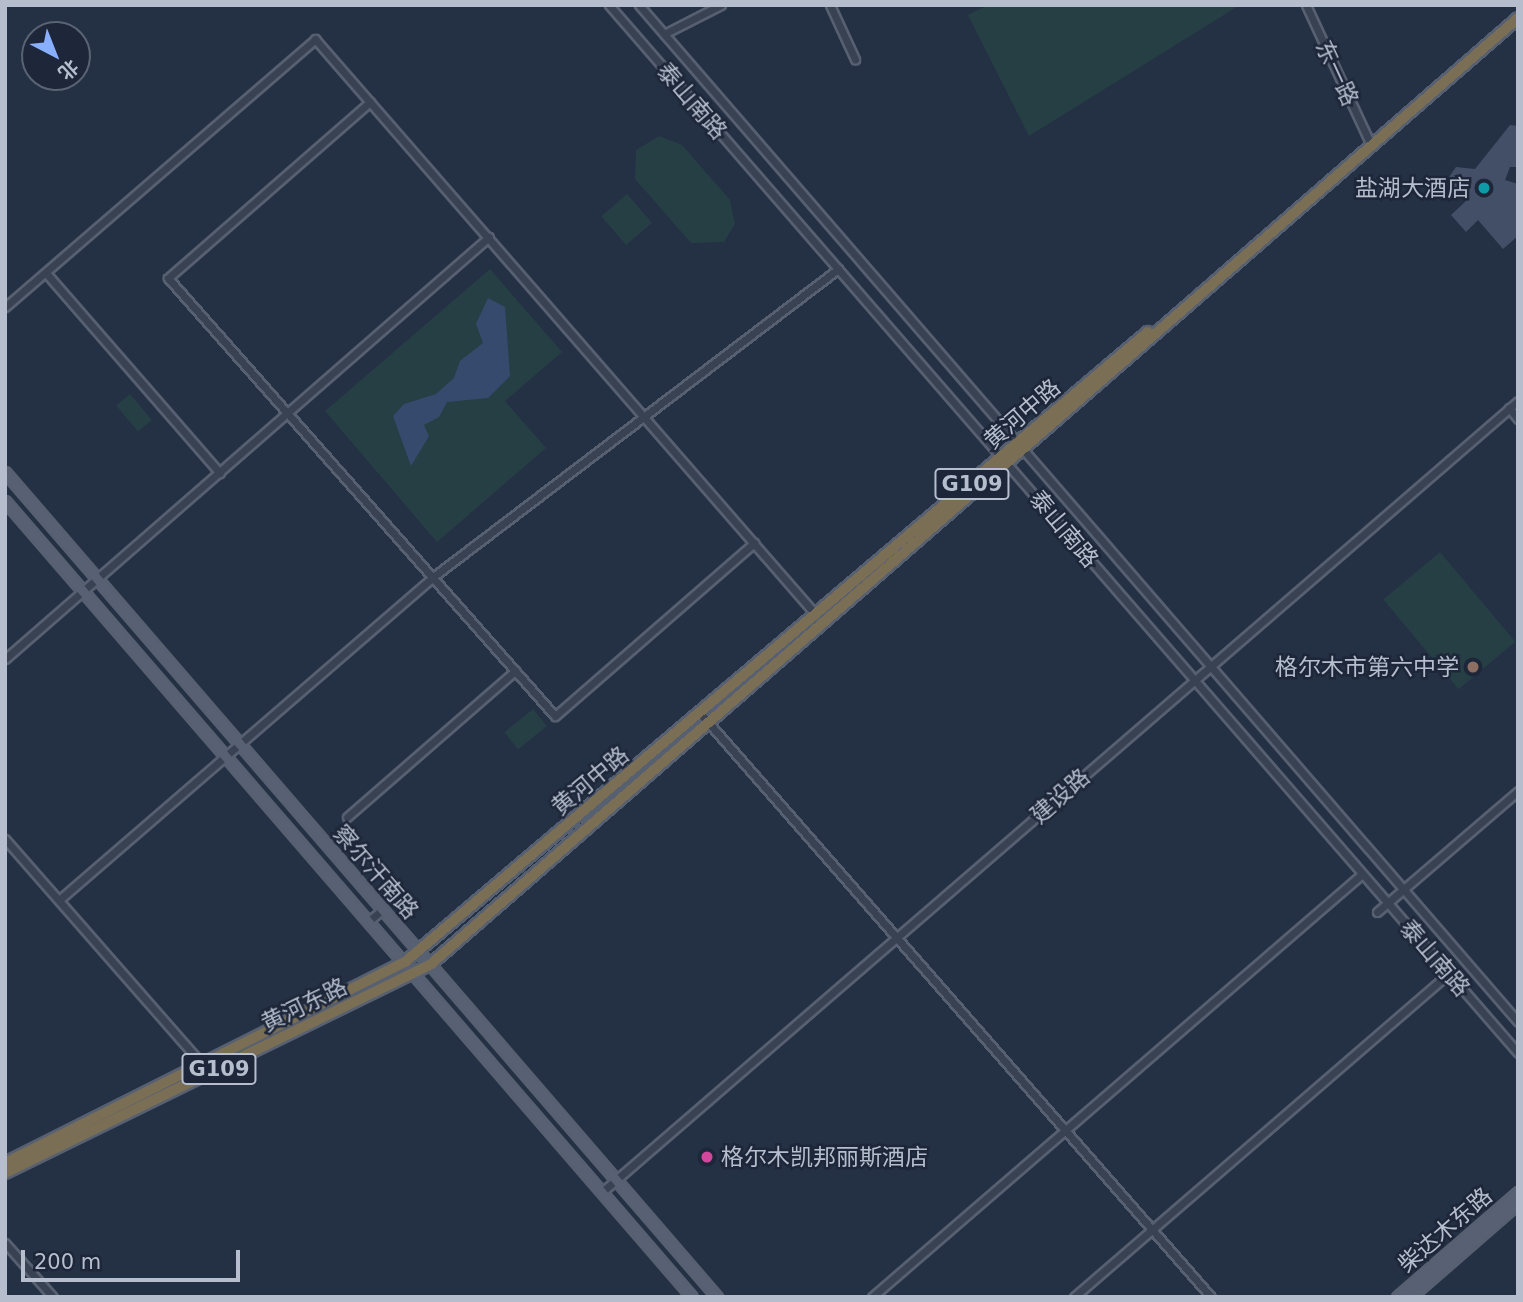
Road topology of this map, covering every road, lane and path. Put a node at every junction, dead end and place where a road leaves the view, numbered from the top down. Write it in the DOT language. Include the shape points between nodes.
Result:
graph roads {
  1 [pos="609,5"];
  2 [pos="639,5"];
  3 [pos="721,5"];
  4 [pos="830,5"];
  5 [pos="1306,5"];
  6 [pos="1518,11"];
  7 [pos="1518,18"];
  8 [pos="664,34"];
  9 [pos="855,59"];
  10 [pos="370,102"];
  11 [pos="1369,141"];
  12 [pos="489,237"];
  13 [pos="838,269"];
  14 [pos="46,273"];
  15 [pos="5,307"];
  16 [pos="1518,401"];
  17 [pos="1509,408"];
  18 [pos="287,414"];
  19 [pos="644,419"];
  20 [pos="1518,419"];
  21 [pos="1022,447"];
  22 [pos="1006,461"];
  23 [pos="5,472"];
  24 [pos="220,473"];
  25 [pos="5,501"];
  26 [pos="754,543"];
  27 [pos="433,577"];
  28 [pos="97,579"];
  29 [pos="82,592"];
  30 [pos="817,615"];
  31 [pos="5,659"];
  32 [pos="1212,667"];
  33 [pos="515,671"];
  34 [pos="1194,681"];
  35 [pos="700,713"];
  36 [pos="709,723"];
  37 [pos="239,744"];
  38 [pos="225,757"];
  39 [pos="1516,796"];
  40 [pos="347,817"];
  41 [pos="5,839"];
  42 [pos="1362,874"];
  43 [pos="1403,890"];
  44 [pos="59,900"];
  45 [pos="1388,904"];
  46 [pos="383,909"];
  47 [pos="1377,912"];
  48 [pos="370,920"];
  49 [pos="895,939"];
  50 [pos="419,950"];
  51 [pos="405,962"];
  52 [pos="431,964"];
  53 [pos="415,974"];
  54 [pos="1448,974"];
  55 [pos="1518,1022"];
  56 [pos="1518,1053"];
  57 [pos="204,1067"];
  58 [pos="1060,1132"];
  59 [pos="5,1163"];
  60 [pos="5,1173"];
  61 [pos="617,1179"];
  62 [pos="602,1192"];
  63 [pos="1518,1192"];
  64 [pos="1518,1203"];
  65 [pos="1150,1230"];
  66 [pos="5,1243"];
  67 [pos="53,1297"];
  68 [pos="692,1297"];
  69 [pos="718,1297"];
  70 [pos="872,1297"];
  71 [pos="1074,1297"];
  72 [pos="1211,1297"];
  73 [pos="1397,1297"];
  74 [pos="1410,1297"];
  1 -- 13 [label="street, 泰山南路"];
  2 -- 8 [label="street, 泰山南路"];
  3 -- 8 [label="street"];
  4 -- 9 [label="street"];
  5 -- 11 [label="street, 东一路"];
  6 -- 11 [label="highway, 黄河中路 / G109"];
  7 -- 21 [label="highway, 黄河中路 / G109"];
  8 -- 21 [label="street, 泰山南路"];
  10 -- 12 [label="street"];
  10 -- 14 [label="street" via="315,39"];
  10 -- 18 [label="street" via="168,278"];
  11 -- 21 [label="highway, 黄河中路 / G109"];
  12 -- 18 [label="street"];
  12 -- 19 [label="street"];
  13 -- 19 [label="street"];
  13 -- 22 [label="street, 泰山南路"];
  14 -- 15 [label="street"];
  14 -- 24 [label="street"];
  16 -- 17 [label="street, 建设路"];
  17 -- 20 [label="street"];
  17 -- 32 [label="street, 建设路"];
  18 -- 24 [label="street"];
  18 -- 27 [label="street"];
  19 -- 26 [label="street"];
  19 -- 27 [label="street"];
  21 -- 22 [label="highway, 黄河中路 / G109"];
  21 -- 32 [label="street, 泰山南路"];
  22 -- 30 [label="highway, 黄河中路 / G109"];
  22 -- 34 [label="street, 泰山南路"];
  22 -- 36 [label="highway, 黄河中路 / G109"];
  23 -- 28 [label="main road, 察尔汗南路"];
  24 -- 28 [label="street"];
  25 -- 29 [label="main road, 察尔汗南路"];
  26 -- 30 [label="street"];
  26 -- 33 [label="street" via="555,716"];
  27 -- 33 [label="street"];
  27 -- 37 [label="street"];
  28 -- 29 [label="street"];
  28 -- 37 [label="main road, 察尔汗南路"];
  29 -- 31 [label="street"];
  29 -- 38 [label="main road, 察尔汗南路"];
  30 -- 35 [label="highway, 黄河中路 / G109"];
  32 -- 34 [label="street, 建设路"];
  32 -- 43 [label="street, 泰山南路"];
  33 -- 40 [label="street"];
  34 -- 42 [label="street, 泰山南路"];
  34 -- 49 [label="street, 建设路"];
  35 -- 36 [label="street"];
  35 -- 50 [label="highway, 黄河中路 / G109"];
  36 -- 49 [label="street"];
  36 -- 52 [label="highway, 黄河中路 / G109"];
  37 -- 38 [label="street"];
  37 -- 46 [label="main road, 察尔汗南路"];
  38 -- 44 [label="street"];
  38 -- 48 [label="main road, 察尔汗南路"];
  39 -- 43 [label="street"];
  41 -- 44 [label="street"];
  42 -- 45 [label="street, 泰山南路"];
  42 -- 58 [label="street"];
  43 -- 45 [label="street"];
  43 -- 55 [label="street, 泰山南路"];
  44 -- 57 [label="street"];
  45 -- 47 [label="street"];
  45 -- 54 [label="street, 泰山南路"];
  46 -- 48 [label="street"];
  46 -- 50 [label="main road, 察尔汗南路"];
  48 -- 51 [label="main road, 察尔汗南路"];
  49 -- 58 [label="street"];
  49 -- 61 [label="street, 建设路"];
  50 -- 51 [label="highway, 黄河东路 / G109"];
  50 -- 52 [label="main road, 察尔汗南路"];
  51 -- 53 [label="main road, 察尔汗南路"];
  51 -- 57 [label="highway, 黄河东路 / G109"];
  52 -- 53 [label="highway, 黄河东路 / G109"];
  52 -- 61 [label="main road, 察尔汗南路"];
  53 -- 60 [label="highway, 黄河东路 / G109"];
  53 -- 62 [label="main road, 察尔汗南路"];
  54 -- 56 [label="street, 泰山南路"];
  54 -- 65 [label="street"];
  57 -- 59 [label="highway, 黄河东路 / G109"];
  58 -- 65 [label="street"];
  58 -- 70 [label="street"];
  61 -- 62 [label="street, 建设路"];
  61 -- 69 [label="main road, 察尔汗南路"];
  62 -- 68 [label="main road, 察尔汗南路"];
  63 -- 73 [label="main road, 柴达木东路"];
  64 -- 74 [label="main road, 柴达木东路"];
  65 -- 71 [label="street"];
  65 -- 72 [label="street"];
  66 -- 67 [label="street"];
}
